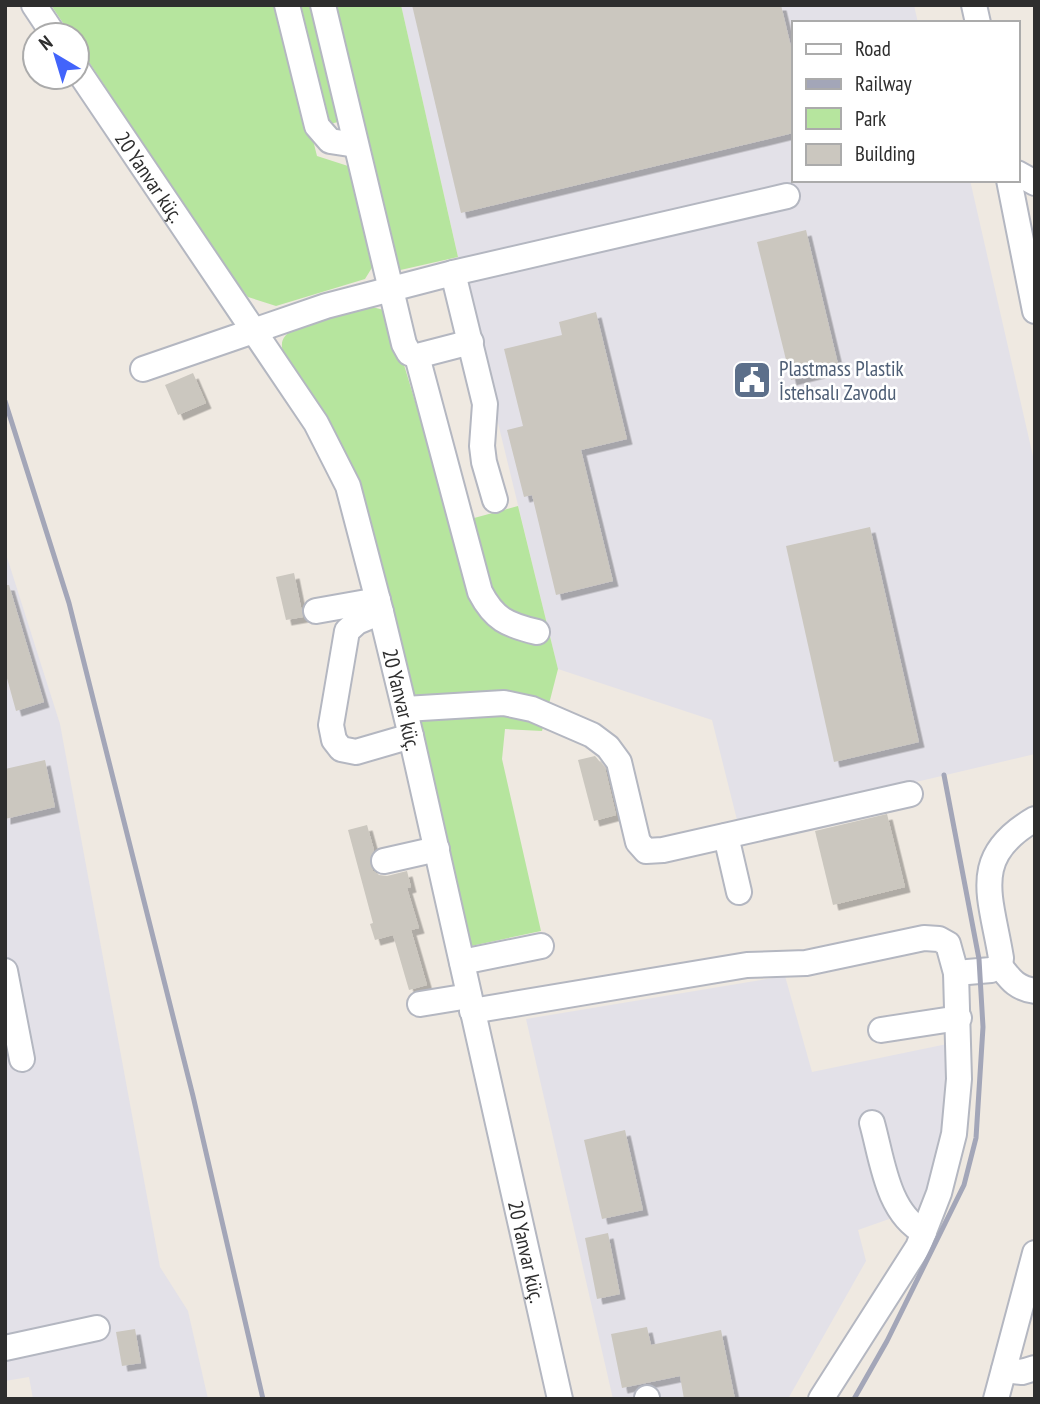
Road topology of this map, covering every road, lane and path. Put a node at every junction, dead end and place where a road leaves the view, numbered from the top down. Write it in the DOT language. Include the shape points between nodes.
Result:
graph roads {
  1 [pos="34,5"];
  2 [pos="287,5"];
  3 [pos="323,5"];
  4 [pos="45,21"];
  5 [pos="91,90"];
  6 [pos="356,145"];
  7 [pos="1019,174"];
  8 [pos="1009,182"];
  9 [pos="1035,183"];
  10 [pos="788,196"];
  11 [pos="453,273"];
  12 [pos="390,289"];
  13 [pos="1035,311"];
  14 [pos="253,331"];
  15 [pos="471,342"];
  16 [pos="417,356"];
  17 [pos="144,369"];
  18 [pos="495,500"];
  19 [pos="380,606"];
  20 [pos="316,611"];
  21 [pos="537,632"];
  22 [pos="405,709"];
  23 [pos="411,736"];
  24 [pos="910,794"];
  25 [pos="1035,820"];
  26 [pos="726,836"];
  27 [pos="437,849"];
  28 [pos="384,861"];
  29 [pos="739,892"];
  30 [pos="541,946"];
  31 [pos="461,962"];
  32 [pos="1000,966"];
  33 [pos="5,971"];
  34 [pos="956,973"];
  35 [pos="1035,991"];
  36 [pos="471,1003"];
  37 [pos="420,1004"];
  38 [pos="958,1018"];
  39 [pos="881,1030"];
  40 [pos="22,1059"];
  41 [pos="872,1123"];
  42 [pos="924,1231"];
  43 [pos="1035,1253"];
  44 [pos="96,1328"];
  45 [pos="5,1348"];
  46 [pos="1035,1368"];
  47 [pos="1004,1370"];
  48 [pos="560,1399"];
  49 [pos="821,1399"];
  50 [pos="996,1399"];
  1 -- 4 [label="street"];
  2 -- 6 [label="street" via="317,126 330,141"];
  3 -- 6 [label="street"];
  5 -- 14 [label="street, 20 Yanvar küç."];
  6 -- 12 [label="street"];
  7 -- 9 [label="street"];
  8 -- 13 [label="street"];
  10 -- 11 [label="street"];
  11 -- 12 [label="street"];
  11 -- 15 [label="street"];
  12 -- 14 [label="street"];
  12 -- 16 [label="street" via="404,344"];
  14 -- 17 [label="street"];
  14 -- 19 [label="street, 20 Yanvar küç." via="338,463"];
  15 -- 16 [label="street"];
  15 -- 18 [label="street" via="485,404 484,462"];
  16 -- 21 [label="street" via="480,592 489,609 503,621"];
  19 -- 20 [label="street"];
  19 -- 22 [label="street, 20 Yanvar küç."];
  19 -- 23 [label="street" via="347,631 331,725 334,740 341,749 356,752"];
  22 -- 23 [label="street, 20 Yanvar küç."];
  22 -- 26 [label="street" via="504,703 532,709 608,747 619,762 638,842 646,851"];
  23 -- 27 [label="street, 20 Yanvar küç."];
  24 -- 26 [label="street"];
  25 -- 32 [label="street" via="1002,843 990,868"];
  26 -- 29 [label="street"];
  27 -- 28 [label="street"];
  27 -- 31 [label="street, 20 Yanvar küç."];
  30 -- 31 [label="street"];
  31 -- 36 [label="street, 20 Yanvar küç."];
  32 -- 34 [label="street"];
  32 -- 35 [label="street" via="1014,985"];
  33 -- 40 [label="street"];
  34 -- 36 [label="street" via="948,944 924,938 806,963 747,965"];
  34 -- 38 [label="street"];
  36 -- 37 [label="street"];
  36 -- 48 [label="street, 20 Yanvar küç."];
  38 -- 39 [label="street"];
  38 -- 42 [label="street" via="954,1134"];
  41 -- 42 [label="street" via="892,1194 912,1226"];
  42 -- 49 [label="street"];
  43 -- 47 [label="street"];
  44 -- 45 [label="street"];
  46 -- 47 [label="street"];
  47 -- 50 [label="street"];
}
